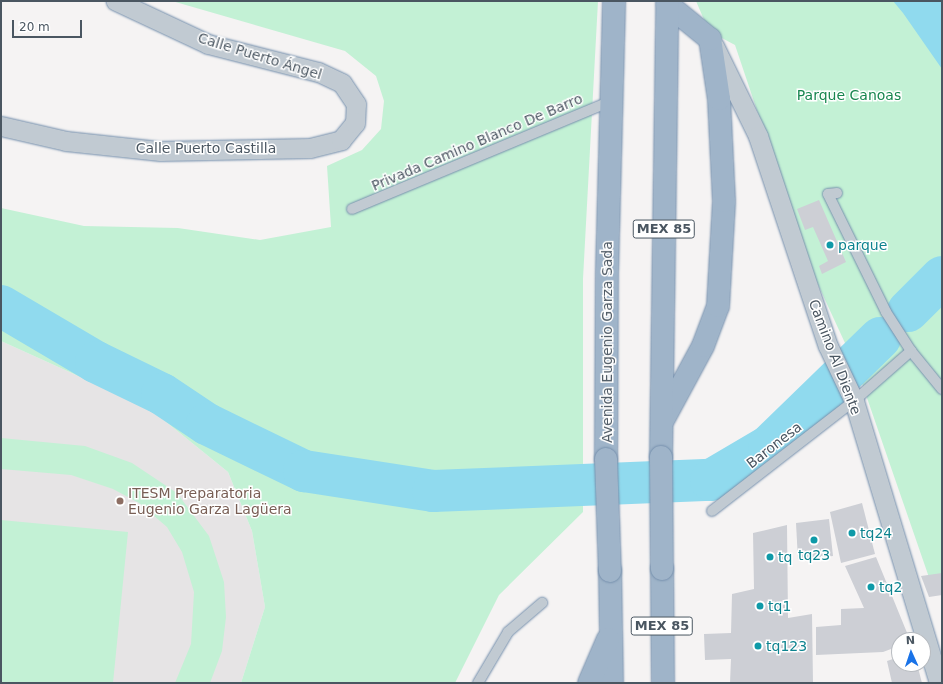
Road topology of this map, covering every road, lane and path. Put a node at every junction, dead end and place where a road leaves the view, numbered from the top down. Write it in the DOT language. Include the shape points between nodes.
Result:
graph roads {
  1 [pos="116,1"];
  2 [pos="614,1"];
  3 [pos="667,3"];
  4 [pos="710,39"];
  5 [pos="612,101"];
  6 [pos="355,123"];
  7 [pos="1,126"];
  8 [pos="837,193"];
  9 [pos="352,209"];
  10 [pos="911,351"];
  11 [pos="942,389"];
  12 [pos="853,400"];
  13 [pos="661,423"];
  14 [pos="712,511"];
  15 [pos="542,603"];
  16 [pos="611,631"];
  17 [pos="478,683"];
  18 [pos="589,683"];
  19 [pos="612,683"];
  20 [pos="662,683"];
  21 [pos="939,683"];
  1 -- 6 [label="street, Calle Puerto Ángel" via="208,44 318,72 342,83 356,104"];
  2 -- 5 [label="highway, Avenida Eugenio Garza Sada / MEX 85"];
  3 -- 4 [label="highway"];
  3 -- 13 [label="highway, MEX 85"];
  4 -- 12 [label="street, Camino Al Diente" via="758,136 828,346"];
  4 -- 13 [label="highway" via="719,99 724,201 718,306 703,346"];
  5 -- 9 [label="lane, Privada Camino Blanco De Barro"];
  5 -- 16 [label="highway, Avenida Eugenio Garza Sada / MEX 85, bridge" via="606,272 606,459"];
  6 -- 7 [label="street, Calle Puerto Castilla" via="341,140 310,148 160,150 66,141"];
  8 -- 10 [label="lane" via="828,194 886,312"];
  10 -- 11 [label="lane"];
  10 -- 12 [label="lane, Baronesa"];
  12 -- 14 [label="lane, Baronesa"];
  12 -- 21 [label="street, Camino Al Diente"];
  13 -- 20 [label="highway, MEX 85, bridge"];
  15 -- 17 [label="lane" via="508,632"];
  16 -- 18 [label="highway"];
  16 -- 19 [label="highway, Avenida Eugenio Garza Sada / MEX 85"];
}
